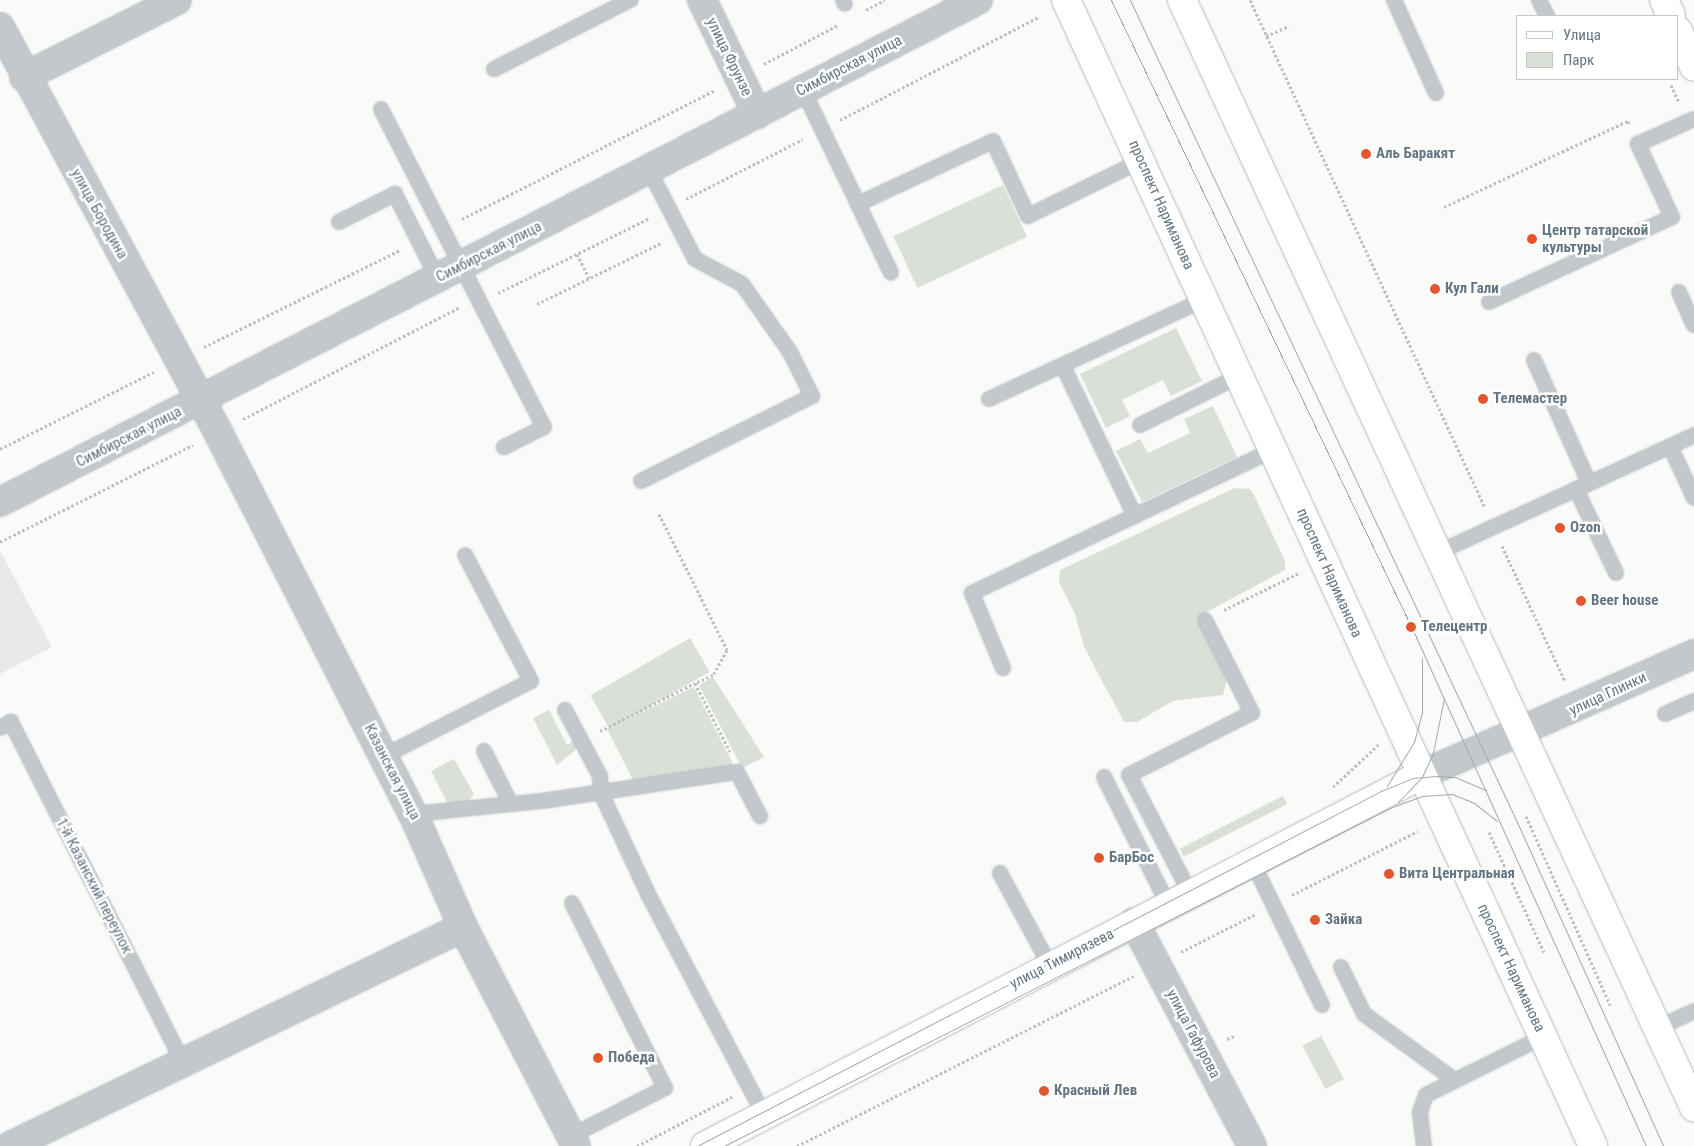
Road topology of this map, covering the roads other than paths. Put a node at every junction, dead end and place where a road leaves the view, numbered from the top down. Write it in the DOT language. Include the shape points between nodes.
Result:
graph roads {
  1 [pos="177,0"];
  2 [pos="630,0"];
  3 [pos="702,0"];
  4 [pos="978,0"];
  5 [pos="1066,0"];
  6 [pos="1182,0"];
  7 [pos="1394,0"];
  8 [pos="1539,0"];
  9 [pos="1664,0"];
  10 [pos="1546,15"];
  11 [pos="1671,15"];
  12 [pos="0,27"];
  13 [pos="1679,33"];
  14 [pos="1694,67"];
  15 [pos="494,69"];
  16 [pos="24,77"];
  17 [pos="803,90"];
  18 [pos="1436,93"];
  19 [pos="381,109"];
  20 [pos="757,114"];
  21 [pos="1694,119"];
  22 [pos="1141,161"];
  23 [pos="649,170"];
  24 [pos="858,204"];
  25 [pos="339,222"];
  26 [pos="462,266"];
  27 [pos="891,273"];
  28 [pos="438,279"];
  29 [pos="1679,292"];
  30 [pos="1203,300"];
  31 [pos="1489,302"];
  32 [pos="1694,325"];
  33 [pos="1534,360"];
  34 [pos="1063,366"];
  35 [pos="1239,376"];
  36 [pos="989,399"];
  37 [pos="202,400"];
  38 [pos="1140,425"];
  39 [pos="1694,435"];
  40 [pos="1670,446"];
  41 [pos="504,447"];
  42 [pos="1273,450"];
  43 [pos="641,481"];
  44 [pos="1589,483"];
  45 [pos="1576,489"];
  46 [pos="1694,498"];
  47 [pos="0,502"];
  48 [pos="1135,516"];
  49 [pos="1439,552"];
  50 [pos="465,555"];
  51 [pos="1616,573"];
  52 [pos="1205,620"];
  53 [pos="1694,654"];
  54 [pos="1003,668"];
  55 [pos="1694,701"];
  56 [pos="566,710"];
  57 [pos="1665,714"];
  58 [pos="0,728"];
  59 [pos="1523,733"];
  60 [pos="484,751"];
  61 [pos="384,756"];
  62 [pos="1421,775"];
  63 [pos="1104,777"];
  64 [pos="601,793"];
  65 [pos="511,804"];
  66 [pos="413,814"];
  67 [pos="760,816"];
  68 [pos="1252,862"];
  69 [pos="1000,873"];
  70 [pos="1179,899"];
  71 [pos="572,903"];
  72 [pos="1134,922"];
  73 [pos="463,926"];
  74 [pos="1050,966"];
  75 [pos="1341,967"];
  76 [pos="1322,1005"];
  77 [pos="1694,1012"];
  78 [pos="1658,1028"];
  79 [pos="1543,1036"];
  80 [pos="182,1061"];
  81 [pos="1453,1079"];
  82 [pos="1694,1107"];
  83 [pos="764,1115"];
  84 [pos="573,1141"];
  85 [pos="10,1146"];
  86 [pos="705,1146"];
  87 [pos="1252,1146"];
  88 [pos="1424,1146"];
  89 [pos="1593,1146"];
  1 -- 16 [label="street"];
  2 -- 15 [label="lane"];
  3 -- 20 [label="street, улица Фрунзе"];
  4 -- 17 [label="street, Симбирская улица"];
  5 -- 22 [label="main road, проспект Нариманова"];
  6 -- 49 [label="main road"];
  7 -- 18 [label="lane"];
  8 -- 10 [label="lane"];
  9 -- 11 [label="main road"];
  12 -- 16 [label="street, улица Бородина"];
  13 -- 14 [label="main road"];
  16 -- 37 [label="street, улица Бородина"];
  17 -- 20 [label="street, Симбирская улица"];
  17 -- 24 [label="lane"];
  19 -- 26 [label="lane"];
  20 -- 23 [label="street, Симбирская улица"];
  21 -- 31 [label="lane" via="1638,144 1672,217"];
  22 -- 24 [label="lane" via="1028,216 993,142"];
  22 -- 30 [label="main road, проспект Нариманова"];
  23 -- 26 [label="street, Симбирская улица"];
  23 -- 43 [label="lane" via="695,258 742,284 790,352 812,396"];
  24 -- 27 [label="lane"];
  25 -- 28 [label="lane" via="395,194"];
  26 -- 28 [label="street, Симбирская улица"];
  26 -- 41 [label="lane" via="544,427"];
  28 -- 37 [label="street, Симбирская улица"];
  29 -- 32 [label="lane"];
  30 -- 34 [label="lane"];
  30 -- 35 [label="main road, проспект Нариманова"];
  33 -- 44 [label="lane"];
  34 -- 36 [label="lane"];
  34 -- 48 [label="lane"];
  35 -- 38 [label="lane"];
  35 -- 42 [label="main road, проспект Нариманова"];
  37 -- 47 [label="street, Симбирская улица"];
  37 -- 61 [label="street, Казанская улица"];
  39 -- 40 [label="lane"];
  40 -- 44 [label="lane"];
  40 -- 46 [label="lane"];
  42 -- 48 [label="lane"];
  42 -- 62 [label="main road, проспект Нариманова"];
  44 -- 45 [label="lane"];
  45 -- 49 [label="lane"];
  45 -- 51 [label="lane"];
  48 -- 54 [label="lane" via="972,593"];
  49 -- 59 [label="main road"];
  50 -- 61 [label="lane" via="531,681"];
  52 -- 70 [label="lane" via="1252,713 1129,774"];
  53 -- 59 [label="street, улица Глинки"];
  55 -- 57 [label="lane"];
  56 -- 64 [label="lane" via="600,776"];
  58 -- 80 [label="lane, 1-й Казанский переулок" via="11,722"];
  59 -- 62 [label="street, улица Глинки"];
  59 -- 78 [label="main road"];
  60 -- 65 [label="lane"];
  61 -- 66 [label="street, Казанская улица"];
  62 -- 68 [label="main road, улица Тимирязева"];
  62 -- 79 [label="main road, проспект Нариманова"];
  63 -- 70 [label="lane"];
  64 -- 65 [label="lane"];
  64 -- 67 [label="lane" via="737,772"];
  64 -- 83 [label="lane" via="648,894"];
  65 -- 66 [label="lane"];
  66 -- 73 [label="street, Казанская улица"];
  68 -- 70 [label="main road, улица Тимирязева"];
  68 -- 76 [label="lane"];
  69 -- 74 [label="lane"];
  70 -- 72 [label="main road, улица Тимирязева"];
  71 -- 84 [label="lane" via="665,1088"];
  72 -- 74 [label="main road, улица Тимирязева"];
  72 -- 87 [label="street, улица Гафурова"];
  73 -- 80 [label="street"];
  73 -- 84 [label="street, Казанская улица"];
  74 -- 83 [label="main road, улица Тимирязева"];
  75 -- 81 [label="lane" via="1364,1014"];
  77 -- 78 [label="lane"];
  78 -- 82 [label="main road"];
  79 -- 81 [label="lane"];
  79 -- 89 [label="main road, проспект Нариманова"];
  80 -- 85 [label="street"];
  81 -- 88 [label="lane" via="1426,1095 1420,1112"];
  83 -- 86 [label="main road, улица Тимирязева"];
}
